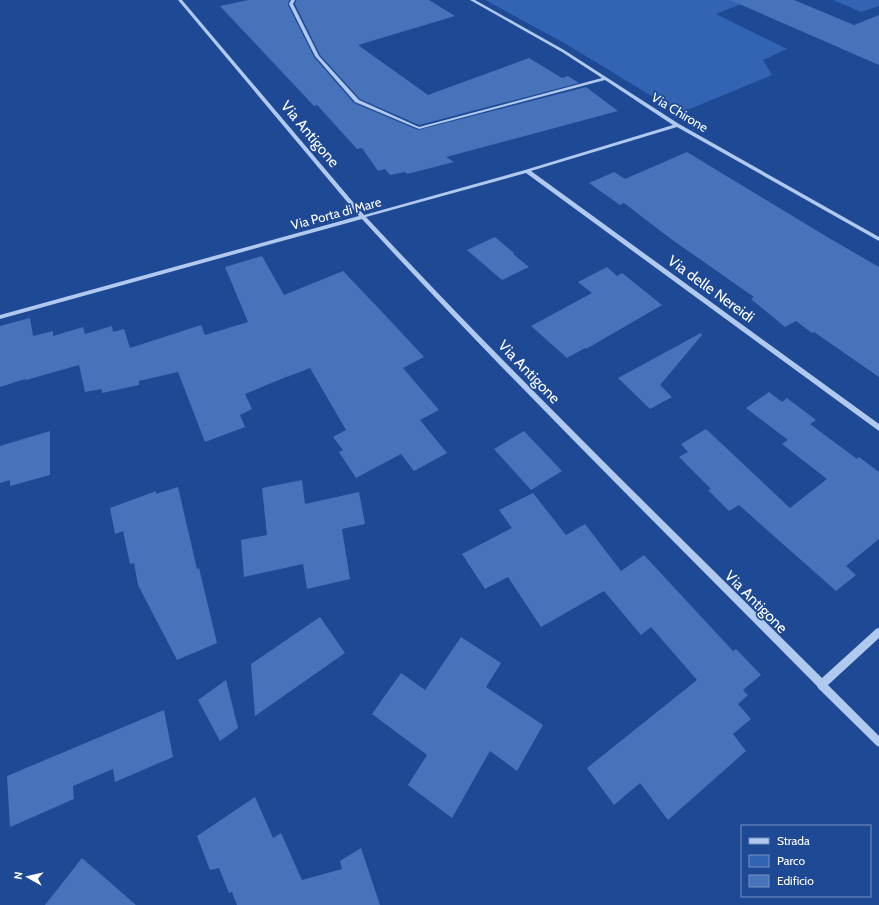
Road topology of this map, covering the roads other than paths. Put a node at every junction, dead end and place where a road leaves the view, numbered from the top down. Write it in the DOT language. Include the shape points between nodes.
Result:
graph roads {
  1 [pos="180,0"];
  2 [pos="293,0"];
  3 [pos="472,0"];
  4 [pos="605,79"];
  5 [pos="677,125"];
  6 [pos="528,171"];
  7 [pos="363,217"];
  8 [pos="879,239"];
  9 [pos="0,317"];
  10 [pos="879,428"];
  11 [pos="879,632"];
  12 [pos="821,685"];
  13 [pos="879,742"];
  1 -- 7 [label="street, Via Antigone"];
  2 -- 4 [label="street" via="291,4 317,56 357,101 419,128"];
  3 -- 4 [label="street, Via Chirone" via="563,51"];
  4 -- 5 [label="street, Via Chirone"];
  5 -- 6 [label="street, Via Porta di Mare"];
  5 -- 8 [label="street, Via Chirone"];
  6 -- 7 [label="street, Via Porta di Mare"];
  6 -- 10 [label="street, Via delle Nereidi"];
  7 -- 9 [label="street, Via Porta di Mare"];
  7 -- 12 [label="street, Via Antigone" via="553,415"];
  11 -- 12 [label="street"];
  12 -- 13 [label="street, Via Antigone"];
}
